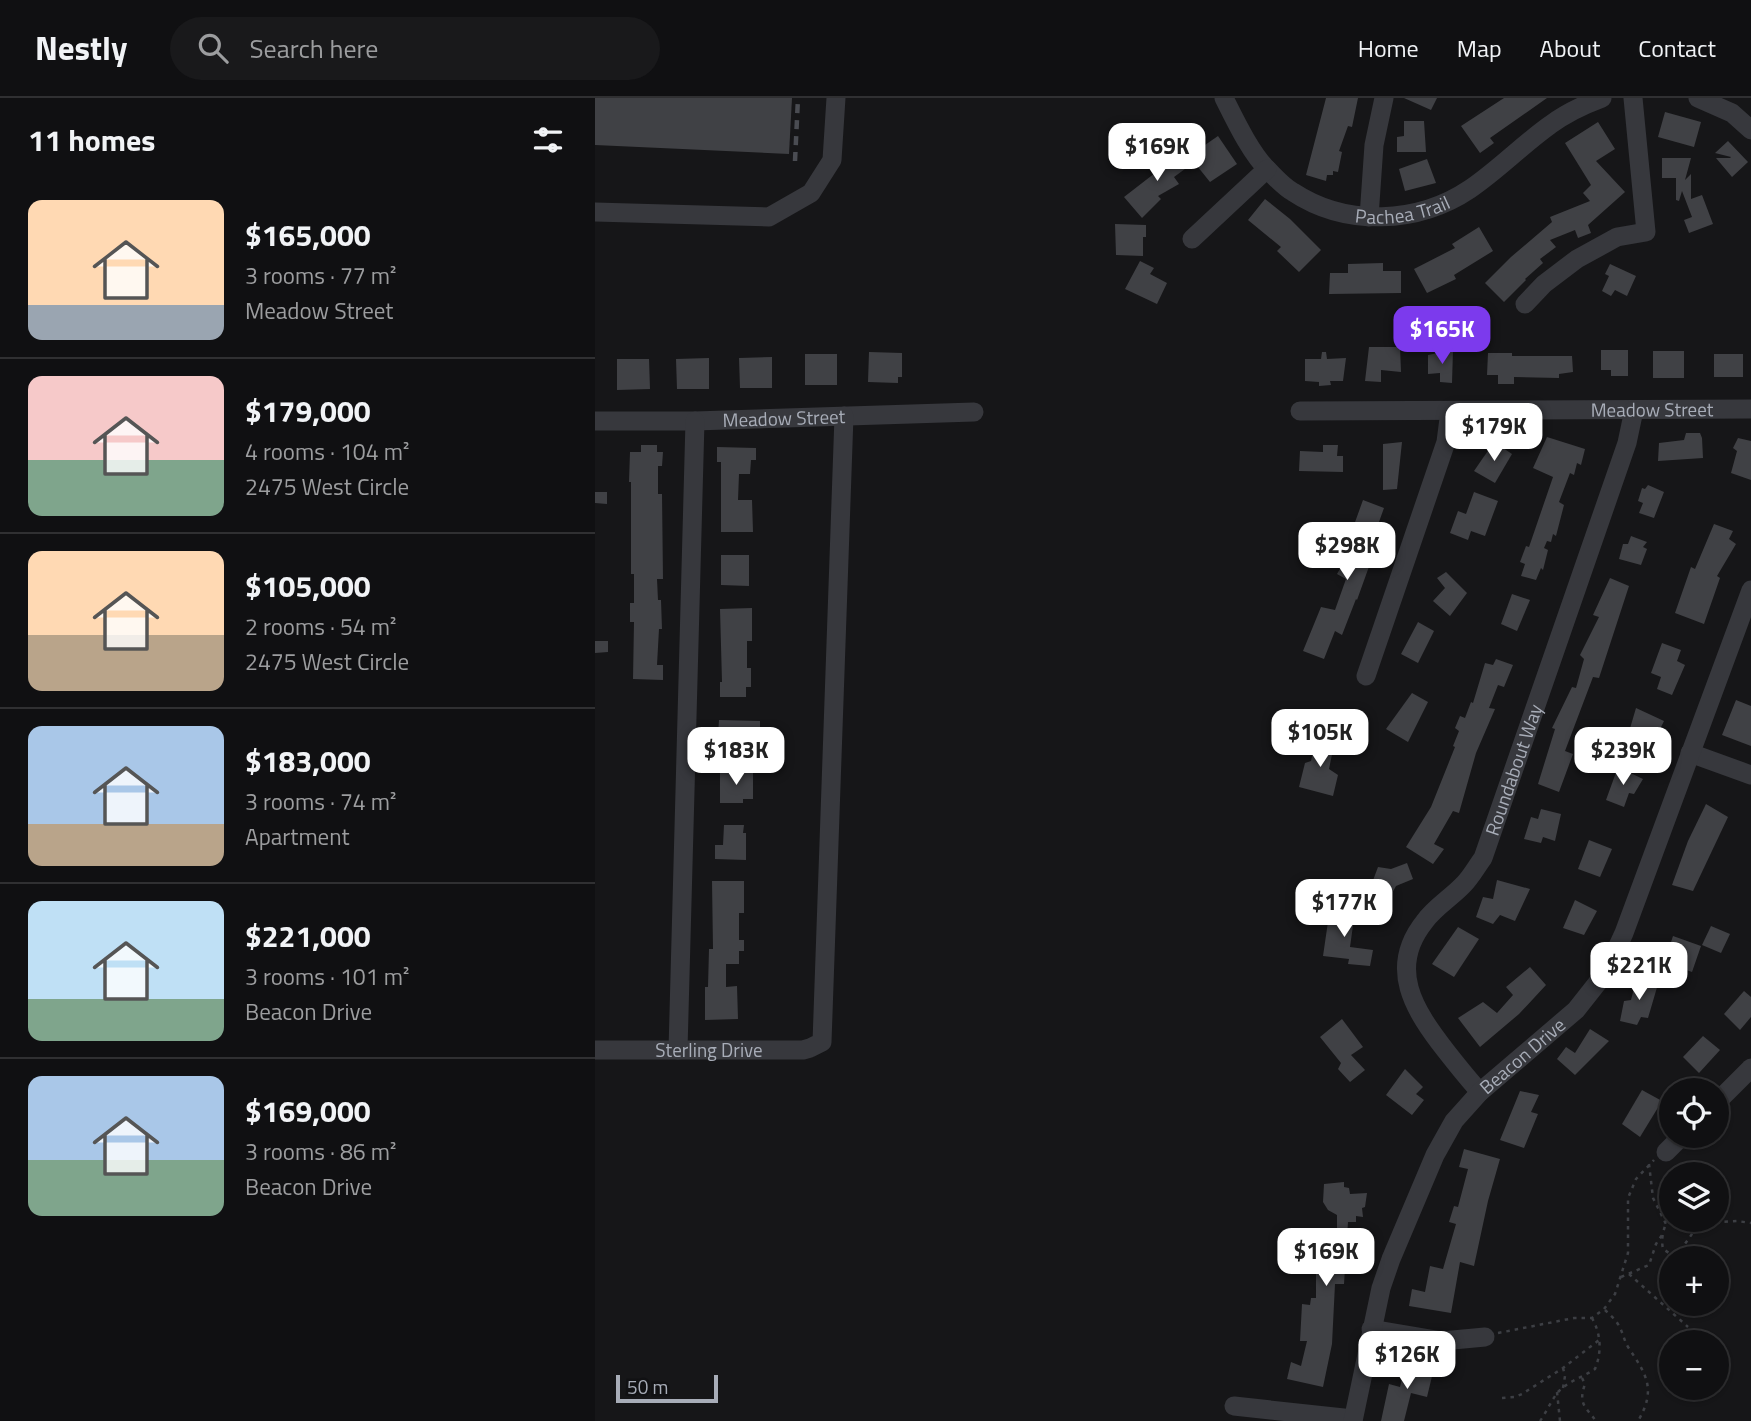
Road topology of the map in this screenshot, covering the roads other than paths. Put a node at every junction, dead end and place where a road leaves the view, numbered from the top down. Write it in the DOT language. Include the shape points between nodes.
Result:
graph roads {
  1 [pos="836,98"];
  2 [pos="1224,98"];
  3 [pos="1384,98"];
  4 [pos="1602,98"];
  5 [pos="1633,98"];
  6 [pos="1697,98"];
  7 [pos="1751,130"];
  8 [pos="1266,169"];
  9 [pos="595,212"];
  10 [pos="1369,217"];
  11 [pos="1192,239"];
  12 [pos="1525,304"];
  13 [pos="1751,409"];
  14 [pos="1634,410"];
  15 [pos="1300,411"];
  16 [pos="1450,411"];
  17 [pos="974,412"];
  18 [pos="843,416"];
  19 [pos="595,421"];
  20 [pos="695,421"];
  21 [pos="1751,590"];
  22 [pos="1366,676"];
  23 [pos="1690,753"];
  24 [pos="1751,775"];
  25 [pos="595,1050"];
  26 [pos="678,1050"];
  27 [pos="1751,1069"];
  28 [pos="1729,1090"];
  29 [pos="1480,1092"];
  30 [pos="1670,1148"];
  31 [pos="1666,1152"];
  32 [pos="1371,1329"];
  33 [pos="1485,1337"];
  34 [pos="1234,1406"];
  35 [pos="1353,1420"];
  1 -- 9 [label="street" via="832,160 811,193 769,217"];
  2 -- 8 [label="street, Pachea Trail"];
  3 -- 10 [label="street" via="1374,145"];
  4 -- 10 [label="street, Pachea Trail" via="1549,125 1470,189 1440,206 1410,215"];
  5 -- 12 [label="street" via="1646,232 1616,237 1577,259"];
  6 -- 7 [label="street" via="1731,113"];
  8 -- 10 [label="street, Pachea Trail" via="1292,192 1330,211"];
  8 -- 11 [label="street"];
  13 -- 14 [label="street, Meadow Street"];
  14 -- 16 [label="street, Meadow Street"];
  14 -- 29 [label="street, Roundabout Way" via="1627,443 1483,858 1466,882 1426,919 1407,959 1407,984 1414,1005"];
  15 -- 16 [label="street, Meadow Street"];
  16 -- 22 [label="street" via="1446,442"];
  17 -- 18 [label="street, Meadow Street"];
  18 -- 20 [label="street, Meadow Street"];
  18 -- 26 [label="street, Sterling Drive" via="822,1042 803,1050"];
  19 -- 20 [label="street, Meadow Street"];
  20 -- 26 [label="street"];
  21 -- 23 [label="street, Beacon Drive"];
  23 -- 24 [label="street"];
  23 -- 29 [label="street, Beacon Drive" via="1606,972 1576,1010"];
  25 -- 26 [label="street, Sterling Drive"];
  27 -- 28 [label="street"];
  29 -- 32 [label="street, Beacon Drive" via="1454,1121 1435,1155 1391,1259"];
  30 -- 31 [label="street"];
  32 -- 33 [label="street" via="1442,1341"];
  32 -- 35 [label="street, Beacon Drive"];
  34 -- 35 [label="street"];
}
